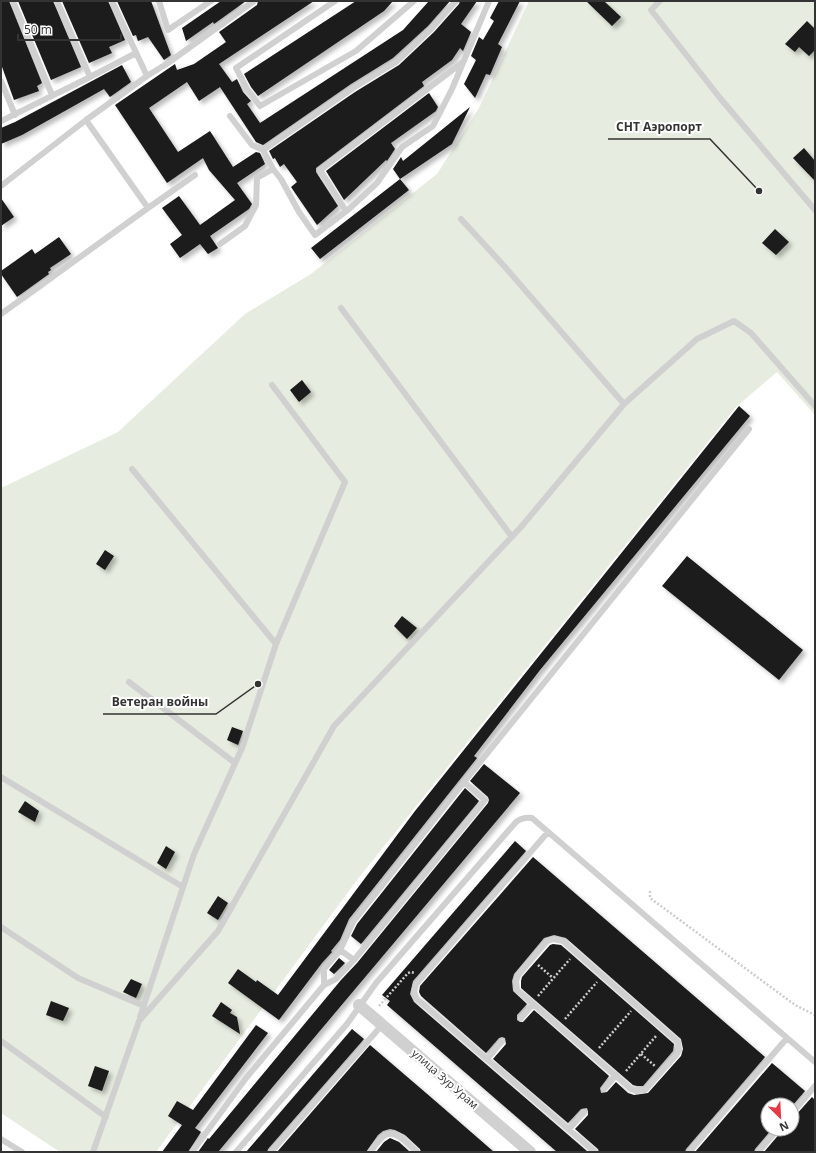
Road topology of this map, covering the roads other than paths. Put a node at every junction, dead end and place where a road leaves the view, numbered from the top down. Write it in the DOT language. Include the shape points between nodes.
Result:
graph roads {
  1 [pos="13,1"];
  2 [pos="57,1"];
  3 [pos="112,1"];
  4 [pos="159,1"];
  5 [pos="211,1"];
  6 [pos="254,1"];
  7 [pos="335,1"];
  8 [pos="414,1"];
  9 [pos="456,1"];
  10 [pos="489,1"];
  11 [pos="660,1"];
  12 [pos="136,53"];
  13 [pos="465,61"];
  14 [pos="146,76"];
  15 [pos="90,77"];
  16 [pos="1,81"];
  17 [pos="52,95"];
  18 [pos="15,115"];
  19 [pos="230,116"];
  20 [pos="1,120"];
  21 [pos="86,120"];
  22 [pos="263,150"];
  23 [pos="273,169"];
  24 [pos="194,175"];
  25 [pos="1,186"];
  26 [pos="148,208"];
  27 [pos="815,210"];
  28 [pos="346,211"];
  29 [pos="461,219"];
  30 [pos="220,244"];
  31 [pos="341,308"];
  32 [pos="1,314"];
  33 [pos="272,385"];
  34 [pos="624,404"];
  35 [pos="815,406"];
  36 [pos="749,429"];
  37 [pos="132,469"];
  38 [pos="512,537"];
  39 [pos="276,644"];
  40 [pos="129,682"];
  41 [pos="235,763"];
  42 [pos="1,777"];
  43 [pos="464,782"];
  44 [pos="548,832"];
  45 [pos="183,887"];
  46 [pos="1,927"];
  47 [pos="340,950"];
  48 [pos="354,960"];
  49 [pos="324,985"];
  50 [pos="532,1004"];
  51 [pos="359,1005"];
  52 [pos="144,1006"];
  53 [pos="522,1018"];
  54 [pos="139,1021"];
  55 [pos="382,1025"];
  56 [pos="787,1038"];
  57 [pos="1,1040"];
  58 [pos="502,1041"];
  59 [pos="487,1058"];
  60 [pos="815,1062"];
  61 [pos="617,1077"];
  62 [pos="815,1086"];
  63 [pos="604,1089"];
  64 [pos="800,1104"];
  65 [pos="584,1112"];
  66 [pos="106,1117"];
  67 [pos="569,1129"];
  68 [pos="771,1137"];
  69 [pos="1,1139"];
  70 [pos="22,1152"];
  71 [pos="93,1152"];
  72 [pos="192,1152"];
  73 [pos="236,1152"];
  74 [pos="271,1152"];
  75 [pos="370,1152"];
  76 [pos="417,1152"];
  77 [pos="530,1152"];
  78 [pos="595,1152"];
  79 [pos="689,1152"];
  80 [pos="758,1152"];
  1 -- 17 [label="lane"];
  2 -- 15 [label="lane"];
  3 -- 12 [label="lane"];
  4 -- 5 [label="lane" via="168,30"];
  6 -- 14 [label="lane"];
  7 -- 8 [label="lane" via="236,68 260,106 356,51"];
  9 -- 22 [label="lane" via="396,62 353,88"];
  10 -- 13 [label="lane"];
  11 -- 27 [label="lane" via="651,10 720,98"];
  12 -- 14 [label="lane"];
  12 -- 15 [label="lane"];
  13 -- 28 [label="lane" via="434,126 402,147 377,183"];
  13 -- 28 [label="lane" via="320,170"];
  14 -- 21 [label="lane"];
  15 -- 17 [label="lane"];
  16 -- 18 [label="lane"];
  17 -- 18 [label="lane"];
  18 -- 20 [label="lane"];
  19 -- 22 [label="lane" via="252,145"];
  21 -- 25 [label="lane"];
  21 -- 26 [label="lane"];
  22 -- 23 [label="lane"];
  23 -- 28 [label="lane" via="315,235"];
  23 -- 30 [label="lane" via="257,178 256,205 245,226"];
  24 -- 26 [label="lane"];
  26 -- 32 [label="lane"];
  29 -- 34 [label="lane"];
  31 -- 38 [label="lane"];
  33 -- 39 [label="lane" via="345,482"];
  34 -- 35 [label="lane" via="697,339 734,321 751,333"];
  34 -- 38 [label="lane"];
  36 -- 43 [label="lane"];
  37 -- 39 [label="lane"];
  38 -- 54 [label="lane" via="334,726 218,931"];
  39 -- 41 [label="lane"];
  40 -- 41 [label="lane"];
  41 -- 45 [label="lane" via="194,854"];
  42 -- 45 [label="lane"];
  43 -- 47 [label="lane" via="353,922"];
  43 -- 48 [label="lane" via="485,800"];
  44 -- 51 [label="lane" via="532,818 519,819"];
  44 -- 56 [label="lane"];
  44 -- 59 [label="lane" via="414,988 417,999"];
  45 -- 52 [label="lane"];
  46 -- 52 [label="lane" via="78,978"];
  47 -- 48 [label="lane"];
  47 -- 49 [label="lane" via="324,969"];
  48 -- 49 [label="lane" via="336,979"];
  49 -- 72 [label="lane" via="246,1078"];
  50 -- 53 [label="lane"];
  50 -- 61 [label="lane"];
  50 -- 61 [label="lane" via="516,987 518,975 547,942 553,939 563,941 678,1042 677,1054 648,1087 640,1091 631,1089"];
  51 -- 55 [label="street, улица Зур Урам"];
  51 -- 73 [label="lane" via="347,1024"];
  52 -- 54 [label="lane"];
  54 -- 66 [label="lane"];
  55 -- 74 [label="lane"];
  55 -- 77 [label="street, улица Зур Урам"];
  56 -- 60 [label="lane"];
  56 -- 79 [label="lane"];
  57 -- 66 [label="lane"];
  58 -- 59 [label="lane"];
  59 -- 67 [label="lane"];
  61 -- 63 [label="lane"];
  62 -- 64 [label="lane"];
  65 -- 67 [label="lane"];
  66 -- 71 [label="lane"];
  67 -- 78 [label="lane"];
  68 -- 80 [label="lane"];
  69 -- 70 [label="lane"];
  75 -- 76 [label="lane" via="383,1137 393,1134"];
}
